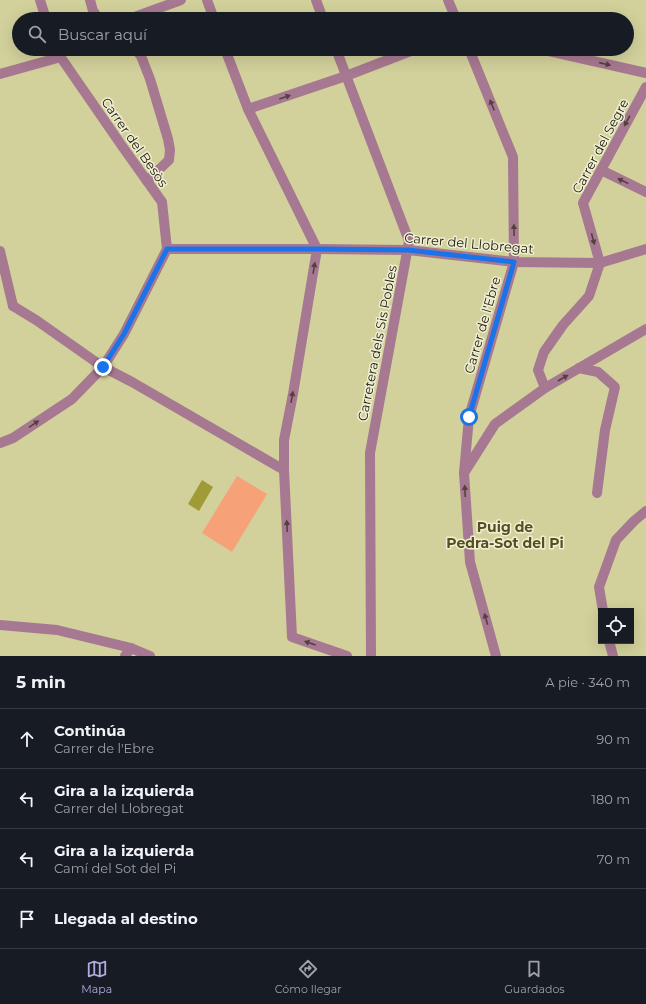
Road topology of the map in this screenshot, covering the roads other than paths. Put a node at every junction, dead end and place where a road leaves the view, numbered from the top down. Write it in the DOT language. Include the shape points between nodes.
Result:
graph roads {
  1 [pos="40,0"];
  2 [pos="90,0"];
  3 [pos="181,0"];
  4 [pos="207,0"];
  5 [pos="316,0"];
  6 [pos="448,0"];
  7 [pos="44,12"];
  8 [pos="94,12"];
  9 [pos="148,12"];
  10 [pos="211,12"];
  11 [pos="321,12"];
  12 [pos="453,12"];
  13 [pos="50,56"];
  14 [pos="60,56"];
  15 [pos="141,56"];
  16 [pos="228,56"];
  17 [pos="339,56"];
  18 [pos="398,56"];
  19 [pos="472,56"];
  20 [pos="571,56"];
  21 [pos="646,73"];
  22 [pos="0,74"];
  23 [pos="346,76"];
  24 [pos="646,87"];
  25 [pos="248,109"];
  26 [pos="600,170"];
  27 [pos="147,181"];
  28 [pos="646,192"];
  29 [pos="167,249"];
  30 [pos="317,249"];
  31 [pos="646,249"];
  32 [pos="408,250"];
  33 [pos="0,251"];
  34 [pos="514,262"];
  35 [pos="600,263"];
  36 [pos="646,329"];
  37 [pos="103,367"];
  38 [pos="579,368"];
  39 [pos="545,388"];
  40 [pos="0,443"];
  41 [pos="284,470"];
  42 [pos="464,473"];
  43 [pos="597,493"];
  44 [pos="646,511"];
  45 [pos="602,608"];
  46 [pos="0,625"];
  47 [pos="611,644"];
  48 [pos="128,652"];
  49 [pos="150,656"];
  50 [pos="347,656"];
  51 [pos="371,656"];
  52 [pos="496,656"];
  53 [pos="613,656"];
  1 -- 7 [label="street"];
  2 -- 8 [label="street"];
  3 -- 9 [label="street"];
  4 -- 10 [label="street"];
  5 -- 11 [label="street"];
  6 -- 12 [label="street"];
  13 -- 22 [label="street"];
  14 -- 27 [label="street, Carrer del Besòs"];
  15 -- 27 [label="street" via="170,150 169,160"];
  16 -- 25 [label="street"];
  17 -- 23 [label="street, Carretera dels Sis Pobles"];
  18 -- 23 [label="street"];
  34 -- 19 [label="street, Carrer de l'Ebre, one-way" via="513,157"];
  20 -- 21 [label="street, one-way"];
  25 -- 23 [label="street, one-way"];
  23 -- 32 [label="street, Carretera dels Sis Pobles" via="409,241"];
  24 -- 26 [label="street, Carrer del Segre, one-way"];
  25 -- 30 [label="street"];
  28 -- 26 [label="street, one-way"];
  26 -- 35 [label="street, Carrer del Segre, one-way" via="584,203"];
  27 -- 29 [label="street, Carrer del Besòs" via="162,202"];
  29 -- 30 [label="street, Carrer del Llobregat"];
  29 -- 37 [label="street" via="124,334"];
  30 -- 32 [label="street, Carrer del Llobregat"];
  41 -- 30 [label="street, one-way" via="284,440"];
  31 -- 35 [label="street, Carrer del Llobregat"];
  32 -- 34 [label="street, Carrer del Llobregat"];
  32 -- 51 [label="street, Carretera dels Sis Pobles" via="370,453"];
  33 -- 37 [label="street" via="13,306"];
  34 -- 35 [label="street, Carrer del Llobregat"];
  34 -- 42 [label="street, Carrer de l'Ebre" via="469,417"];
  35 -- 39 [label="street" via="589,296 544,352 538,370"];
  36 -- 38 [label="street"];
  40 -- 37 [label="street, one-way" via="13,438 72,399"];
  37 -- 41 [label="street"];
  39 -- 38 [label="street, one-way"];
  38 -- 43 [label="street" via="598,372 616,387 605,430"];
  39 -- 42 [label="street" via="496,424"];
  50 -- 41 [label="street, one-way" via="292,637"];
  52 -- 42 [label="street, Carrer de l'Ebre, one-way" via="470,562"];
  44 -- 45 [label="street" via="616,540 599,587"];
  46 -- 48 [label="street" via="57,630"];
  47 -- 53 [label="street"];
  48 -- 49 [label="street"];
}
